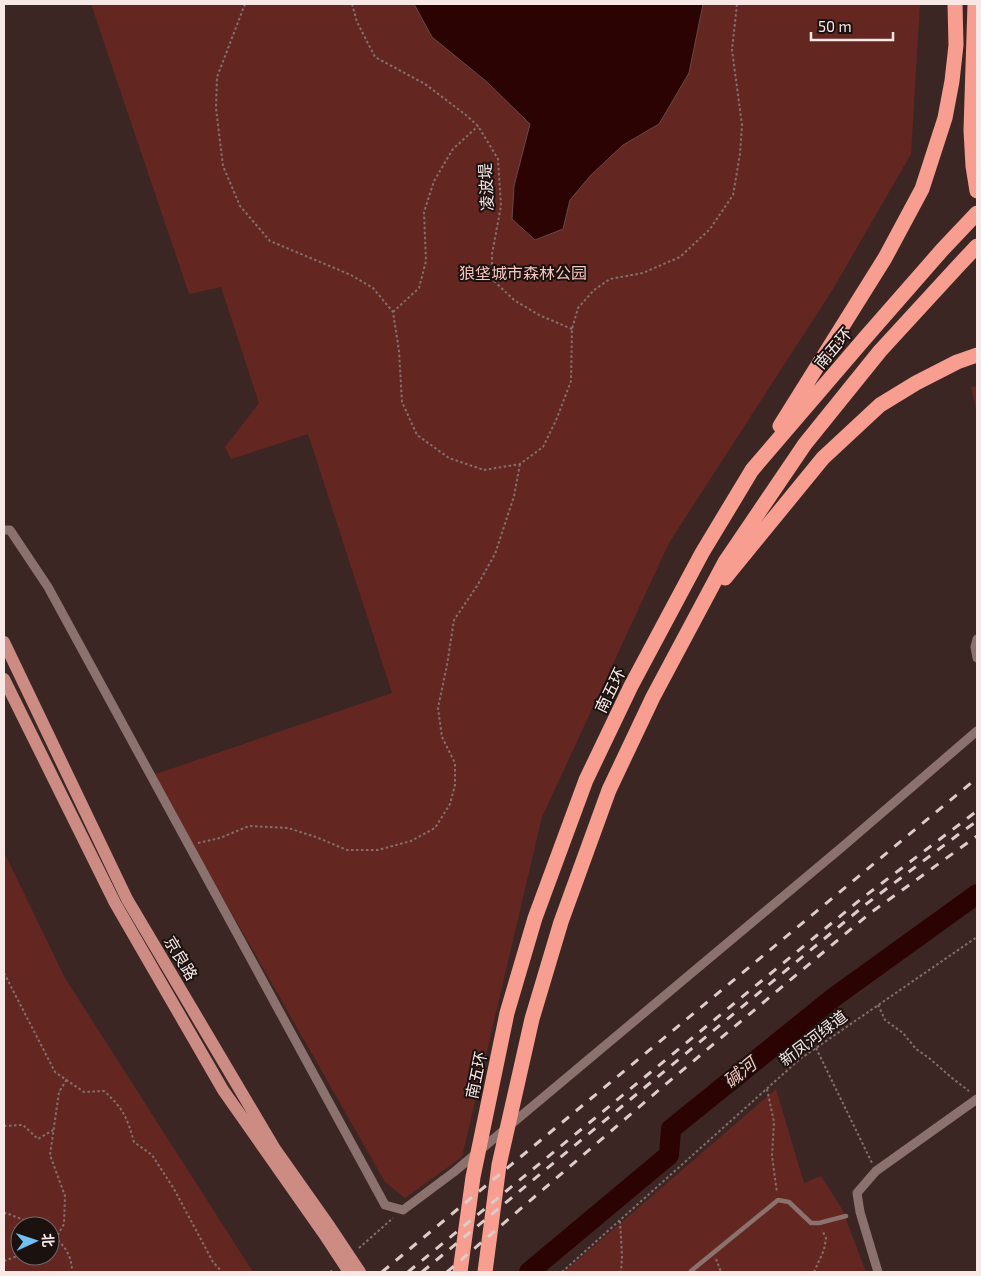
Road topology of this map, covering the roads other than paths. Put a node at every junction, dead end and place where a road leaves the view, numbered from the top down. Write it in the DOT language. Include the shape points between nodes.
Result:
graph roads {
  1 [pos="956,4"];
  2 [pos="975,4"];
  3 [pos="977,191"];
  4 [pos="977,213"];
  5 [pos="977,246"];
  6 [pos="977,355"];
  7 [pos="752,470"];
  8 [pos="4,530"];
  9 [pos="700,608"];
  10 [pos="977,639"];
  11 [pos="4,642"];
  12 [pos="977,658"];
  13 [pos="4,679"];
  14 [pos="977,731"];
  15 [pos="974,1096"];
  16 [pos="846,1216"];
  17 [pos="327,1231"];
  18 [pos="691,1271"];
  19 [pos="349,1272"];
  20 [pos="360,1272"];
  21 [pos="460,1272"];
  22 [pos="485,1272"];
  23 [pos="878,1272"];
  1 -- 7 [label="highway" via="956,45 946,118 922,190 884,258"];
  2 -- 3 [label="highway" via="971,130"];
  4 -- 7 [label="highway, 南五环" via="871,330"];
  5 -- 9 [label="highway" via="880,351 805,444 725,562"];
  6 -- 9 [label="highway" via="916,383 880,405 823,458"];
  7 -- 21 [label="highway, 南五环" via="697,561 631,686 586,780 535,918 507,1013 472,1177"];
  8 -- 14 [label="street" via="10,530 48,588 385,1205 403,1210 454,1172"];
  9 -- 22 [label="highway" via="609,790 561,922 532,1019 499,1164"];
  10 -- 12 [label="street"];
  11 -- 17 [label="main road, 京良路" via="127,899"];
  13 -- 17 [label="main road, 京良路" via="115,903 222,1090"];
  15 -- 23 [label="street" via="876,1171 857,1193"];
  16 -- 18 [label="lane" via="819,1224 811,1223 789,1202 778,1200"];
  17 -- 19 [label="main road, 京良路"];
  17 -- 20 [label="main road, 京良路"];
}
